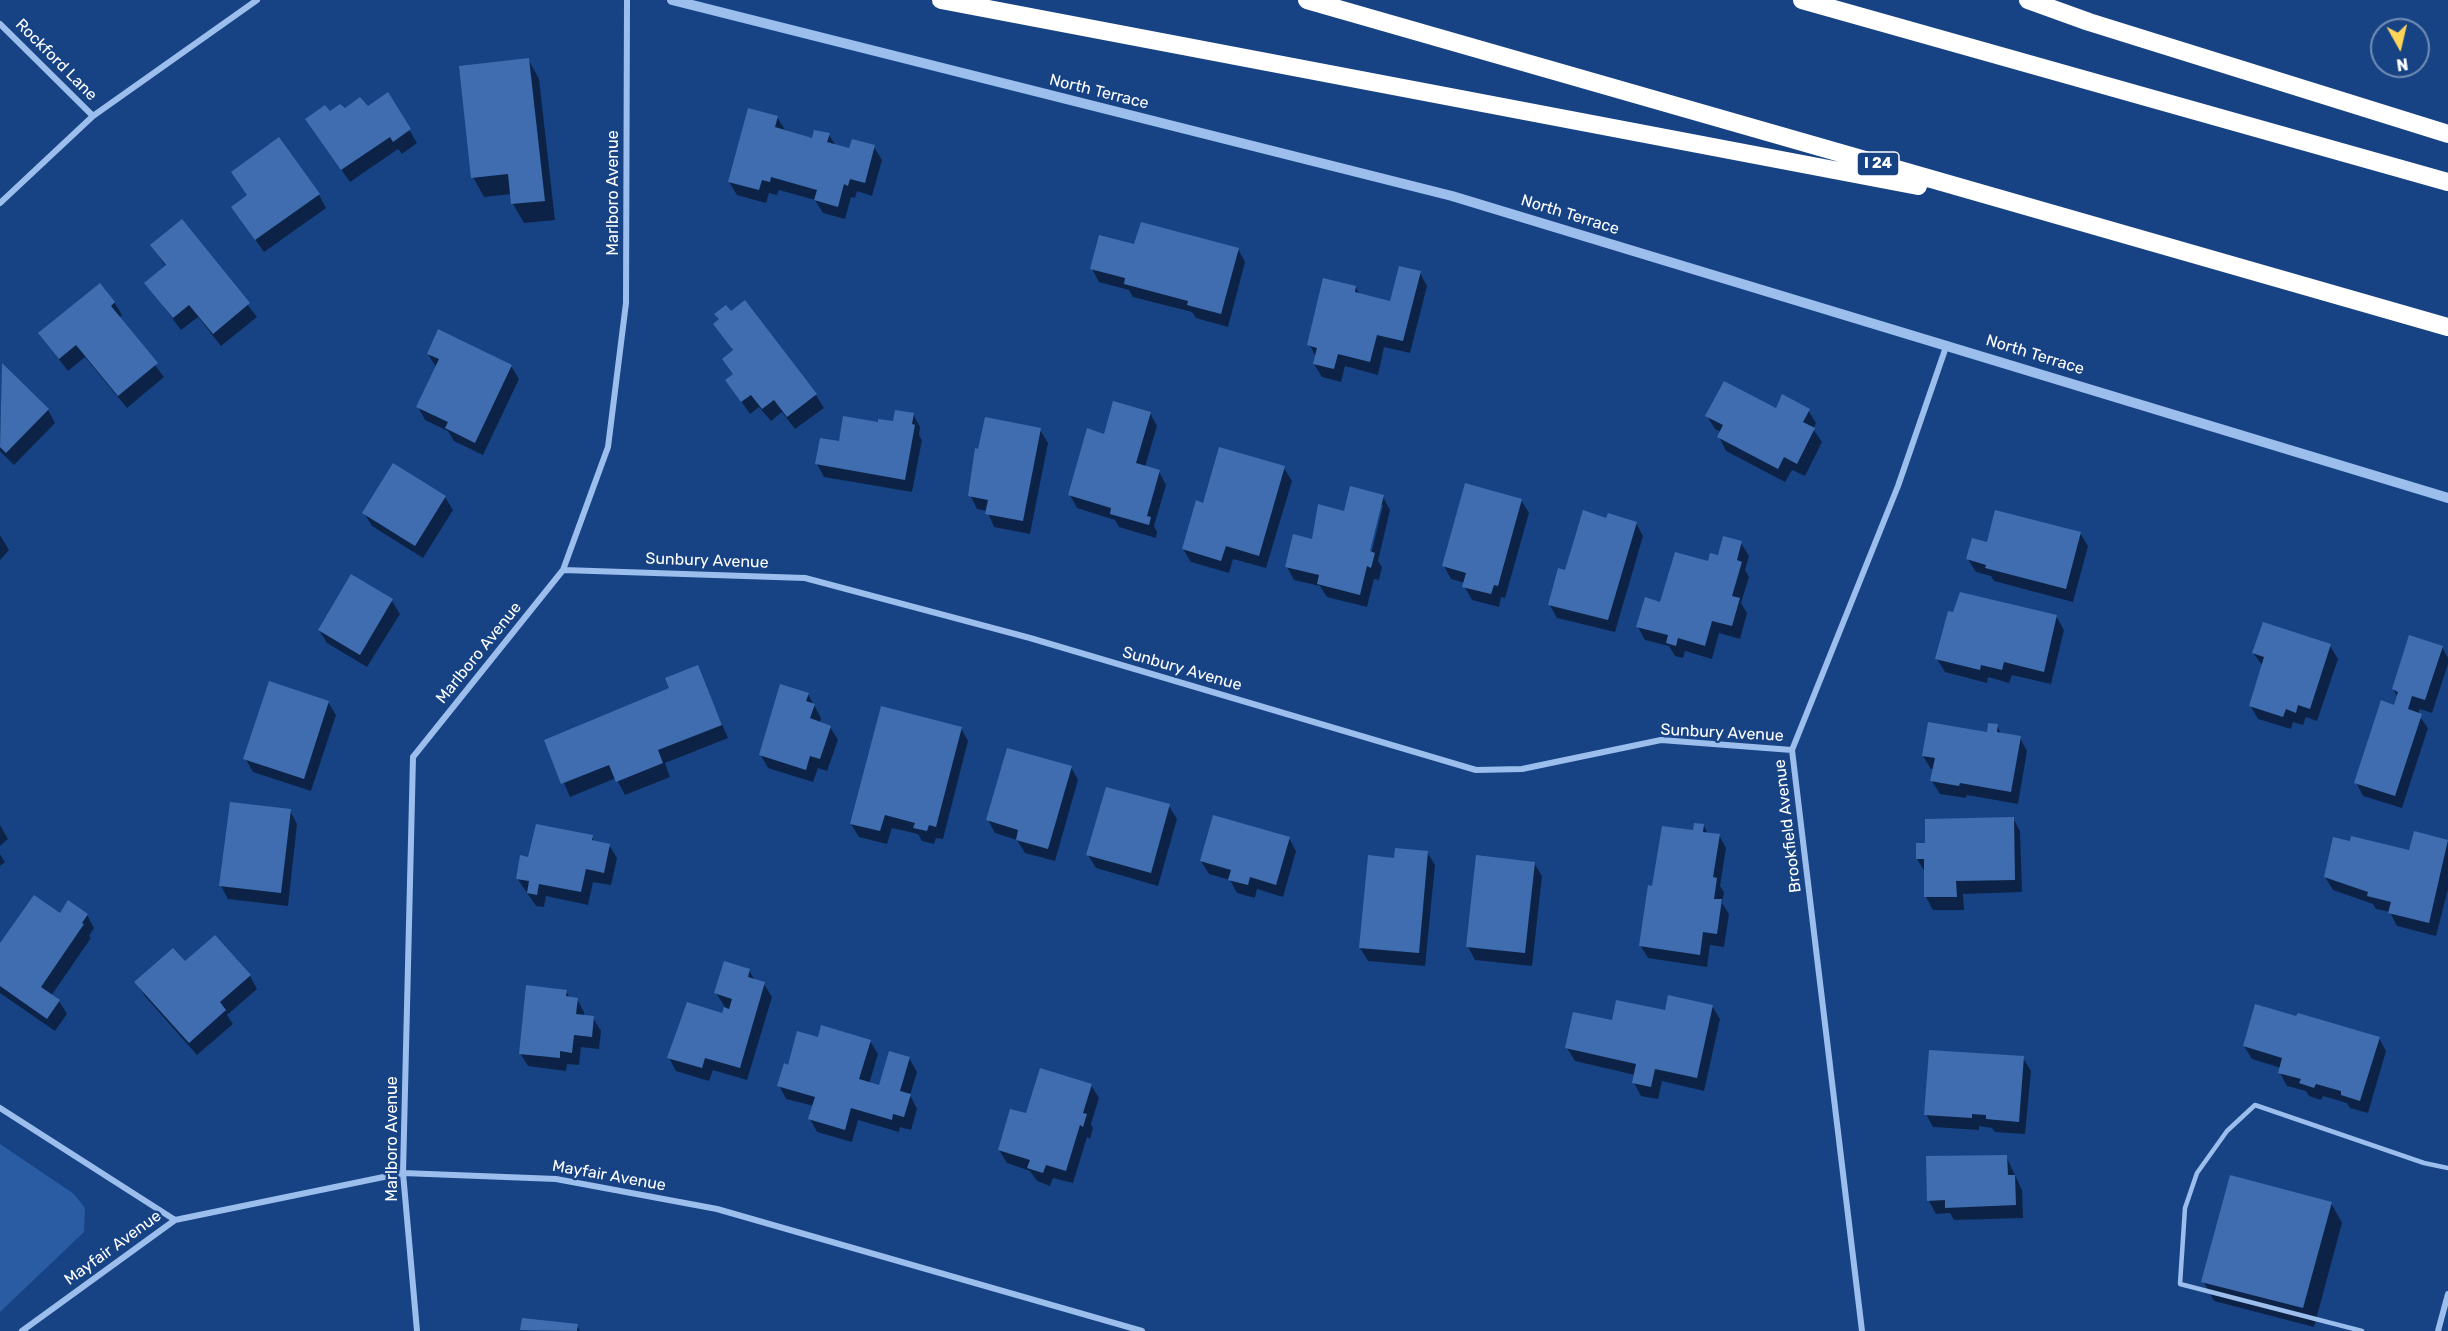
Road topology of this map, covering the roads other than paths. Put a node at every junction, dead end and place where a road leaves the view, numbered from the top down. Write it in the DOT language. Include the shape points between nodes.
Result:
graph roads {
  1 [pos="257,0"];
  2 [pos="627,0"];
  3 [pos="672,0"];
  4 [pos="941,0"];
  5 [pos="1307,0"];
  6 [pos="1803,0"];
  7 [pos="2028,0"];
  8 [pos="0,24"];
  9 [pos="93,116"];
  10 [pos="2448,134"];
  11 [pos="2448,182"];
  12 [pos="0,202"];
  13 [pos="2031,208"];
  14 [pos="2448,327"];
  15 [pos="1947,344"];
  16 [pos="2448,498"];
  17 [pos="563,570"];
  18 [pos="1792,750"];
  19 [pos="0,1108"];
  20 [pos="2448,1168"];
  21 [pos="403,1173"];
  22 [pos="175,1220"];
  23 [pos="2448,1294"];
  24 [pos="22,1331"];
  25 [pos="417,1331"];
  26 [pos="1142,1331"];
  27 [pos="1862,1331"];
  28 [pos="2362,1331"];
  29 [pos="2438,1331"];
  1 -- 9 [label="street"];
  2 -- 17 [label="street, Marlboro Avenue" via="626,303 608,447"];
  3 -- 15 [label="street, North Terrace" via="1452,196"];
  4 -- 13 [label="highway"];
  5 -- 13 [label="highway, I 24"];
  6 -- 11 [label="highway"];
  7 -- 10 [label="highway"];
  8 -- 9 [label="street, Rockford Lane"];
  9 -- 12 [label="street"];
  13 -- 14 [label="highway, I 24"];
  15 -- 16 [label="street, North Terrace"];
  15 -- 18 [label="street, Brookfield Avenue" via="1898,486"];
  17 -- 18 [label="street, Sunbury Avenue" via="805,578 1030,638 1476,770 1522,769 1661,740"];
  17 -- 21 [label="street, Marlboro Avenue" via="413,757"];
  18 -- 27 [label="street, Brookfield Avenue"];
  19 -- 22 [label="street"];
  20 -- 28 [label="lane" via="2255,1105 2227,1131 2197,1173 2185,1208 2180,1284"];
  21 -- 22 [label="street, Mayfair Avenue"];
  21 -- 25 [label="street, Marlboro Avenue"];
  21 -- 26 [label="street, Mayfair Avenue" via="555,1179 717,1209"];
  22 -- 24 [label="street, Mayfair Avenue"];
  23 -- 29 [label="street"];
}
